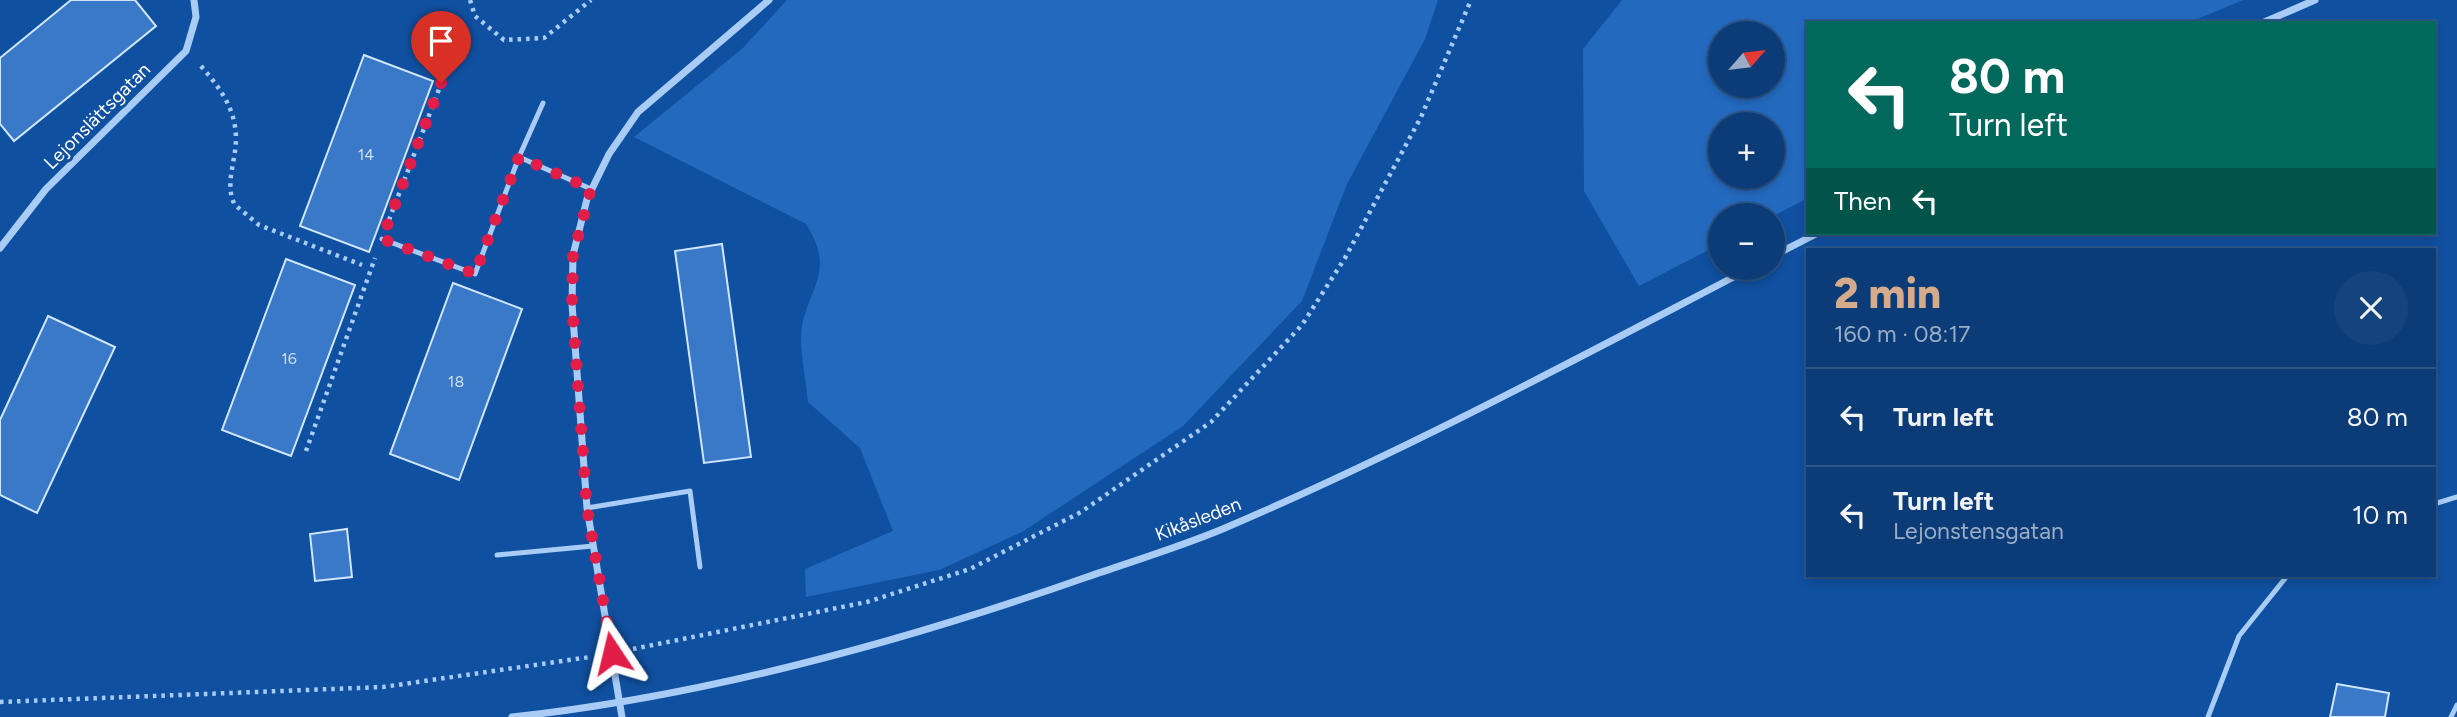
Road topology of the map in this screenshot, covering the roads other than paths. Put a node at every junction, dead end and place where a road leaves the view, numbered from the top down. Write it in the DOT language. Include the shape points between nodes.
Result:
graph roads {
  1 [pos="194,0"];
  2 [pos="769,0"];
  3 [pos="2315,0"];
  4 [pos="2267,21"];
  5 [pos="542,103"];
  6 [pos="519,157"];
  7 [pos="591,189"];
  8 [pos="1814,235"];
  9 [pos="382,239"];
  10 [pos="0,248"];
  11 [pos="1785,250"];
  12 [pos="1728,280"];
  13 [pos="2457,497"];
  14 [pos="2436,503"];
  15 [pos="587,508"];
  16 [pos="593,546"];
  17 [pos="497,555"];
  18 [pos="700,567"];
  19 [pos="2286,577"];
  20 [pos="620,703"];
  21 [pos="2457,705"];
  22 [pos="512,717"];
  23 [pos="622,717"];
  24 [pos="2208,717"];
  25 [pos="2451,717"];
  1 -- 10 [label="street, Lejonslättsgatan" via="196,17 186,51 46,189"];
  2 -- 7 [label="street" via="638,112"];
  3 -- 4 [label="street"];
  5 -- 6 [label="lane"];
  6 -- 7 [label="lane"];
  6 -- 9 [label="lane" via="475,274"];
  7 -- 15 [label="street" via="573,255 572,304"];
  8 -- 11 [label="street"];
  12 -- 20 [label="street, Kikåsleden" via="1396,451 1222,529 906,636"];
  13 -- 14 [label="lane"];
  15 -- 16 [label="street"];
  15 -- 18 [label="lane" via="690,491"];
  16 -- 17 [label="lane"];
  16 -- 20 [label="street"];
  19 -- 24 [label="lane" via="2239,636"];
  20 -- 22 [label="street"];
  20 -- 23 [label="street"];
  21 -- 25 [label="lane"];
}
